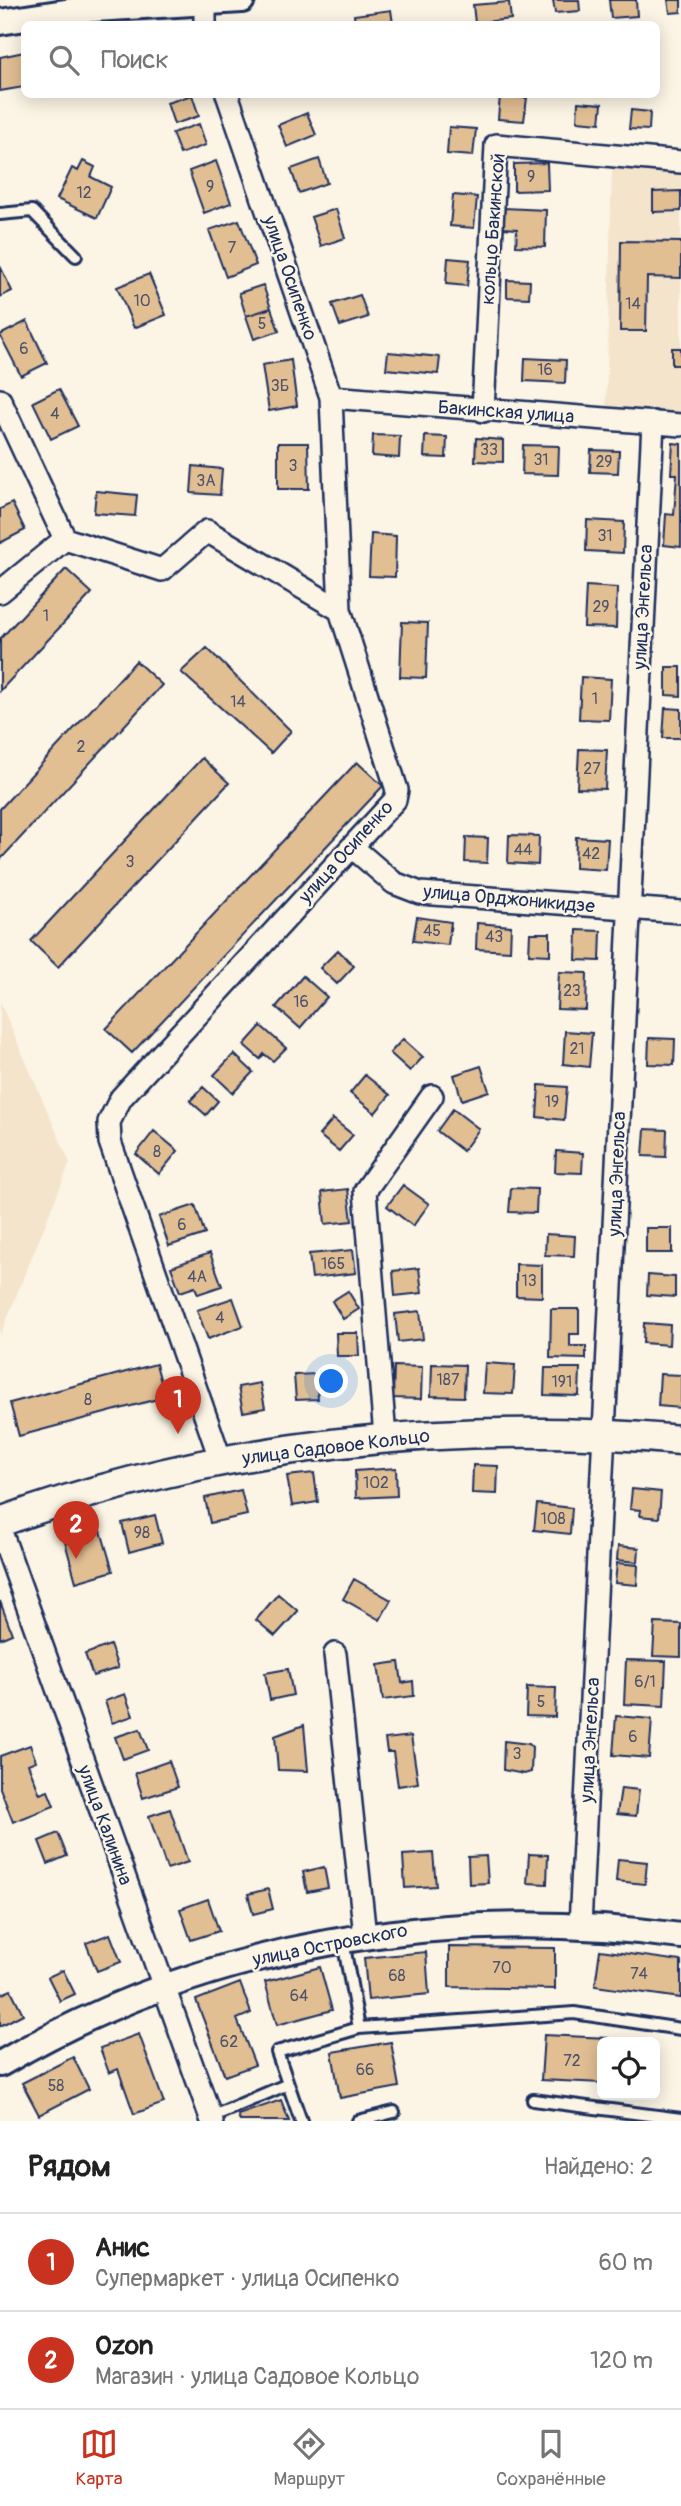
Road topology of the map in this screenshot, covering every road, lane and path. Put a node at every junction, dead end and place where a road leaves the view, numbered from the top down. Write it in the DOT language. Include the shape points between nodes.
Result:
graph roads {
  1 [pos="242,0"];
  2 [pos="204,10"];
  3 [pos="15,13"];
  4 [pos="228,98"];
  5 [pos="681,162"];
  6 [pos="0,214"];
  7 [pos="76,256"];
  8 [pos="331,397"];
  9 [pos="0,400"];
  10 [pos="483,411"];
  11 [pos="653,422"];
  12 [pos="681,425"];
  13 [pos="65,539"];
  14 [pos="0,593"];
  15 [pos="340,610"];
  16 [pos="352,847"];
  17 [pos="628,909"];
  18 [pos="681,912"];
  19 [pos="432,1096"];
  20 [pos="606,1434"];
  21 [pos="385,1437"];
  22 [pos="681,1440"];
  23 [pos="221,1461"];
  24 [pos="0,1522"];
  25 [pos="0,1529"];
  26 [pos="335,1654"];
  27 [pos="580,1926"];
  28 [pos="681,1936"];
  29 [pos="354,1938"];
  30 [pos="163,1986"];
  31 [pos="359,2028"];
  32 [pos="681,2029"];
  33 [pos="0,2064"];
  34 [pos="288,2084"];
  35 [pos="533,2101"];
  36 [pos="394,2112"];
  37 [pos="212,2119"];
  38 [pos="681,2119"];
  39 [pos="301,2121"];
  40 [pos="358,2121"];
  1 -- 2 [label="street"];
  2 -- 3 [label="street"];
  4 -- 8 [label="street, улица Осипенко"];
  5 -- 10 [label="street, кольцо Бакинской" via="496,145"];
  6 -- 7 [label="lane" via="32,211"];
  8 -- 10 [label="street, Бакинская улица"];
  8 -- 15 [label="street, улица Осипенко"];
  9 -- 13 [label="street"];
  10 -- 11 [label="street, Бакинская улица"];
  11 -- 12 [label="street, Бакинская улица"];
  11 -- 17 [label="street, улица Энгельса"];
  13 -- 14 [label="street"];
  13 -- 15 [label="street" via="162,570 207,531"];
  15 -- 16 [label="street, улица Осипенко" via="397,790 395,800"];
  16 -- 17 [label="street, улица Орджоникидзе" via="394,883 420,893"];
  16 -- 23 [label="street, улица Осипенко" via="121,1098 109,1122 110,1142"];
  17 -- 18 [label="street, улица Орджоникидзе"];
  17 -- 20 [label="street, улица Энгельса"];
  19 -- 21 [label="street" via="365,1191"];
  20 -- 21 [label="main road, улица Садовое Кольцо"];
  20 -- 22 [label="main road, улица Садовое Кольцо"];
  20 -- 27 [label="street, улица Энгельса"];
  21 -- 23 [label="main road, улица Садовое Кольцо"];
  23 -- 24 [label="main road, улица Садовое Кольцо" via="120,1485"];
  25 -- 30 [label="street, улица Калинина"];
  26 -- 29 [label="street"];
  27 -- 28 [label="street, улица Островского"];
  27 -- 29 [label="street, улица Островского" via="473,1925"];
  29 -- 30 [label="street, улица Островского" via="263,1956"];
  29 -- 31 [label="lane"];
  30 -- 33 [label="street, улица Островского"];
  30 -- 37 [label="street, улица Калинина"];
  31 -- 32 [label="lane" via="573,2014"];
  31 -- 34 [label="lane" via="277,2052"];
  34 -- 37 [label="lane"];
  34 -- 39 [label="lane"];
  35 -- 38 [label="lane"];
  36 -- 40 [label="lane"];
}
